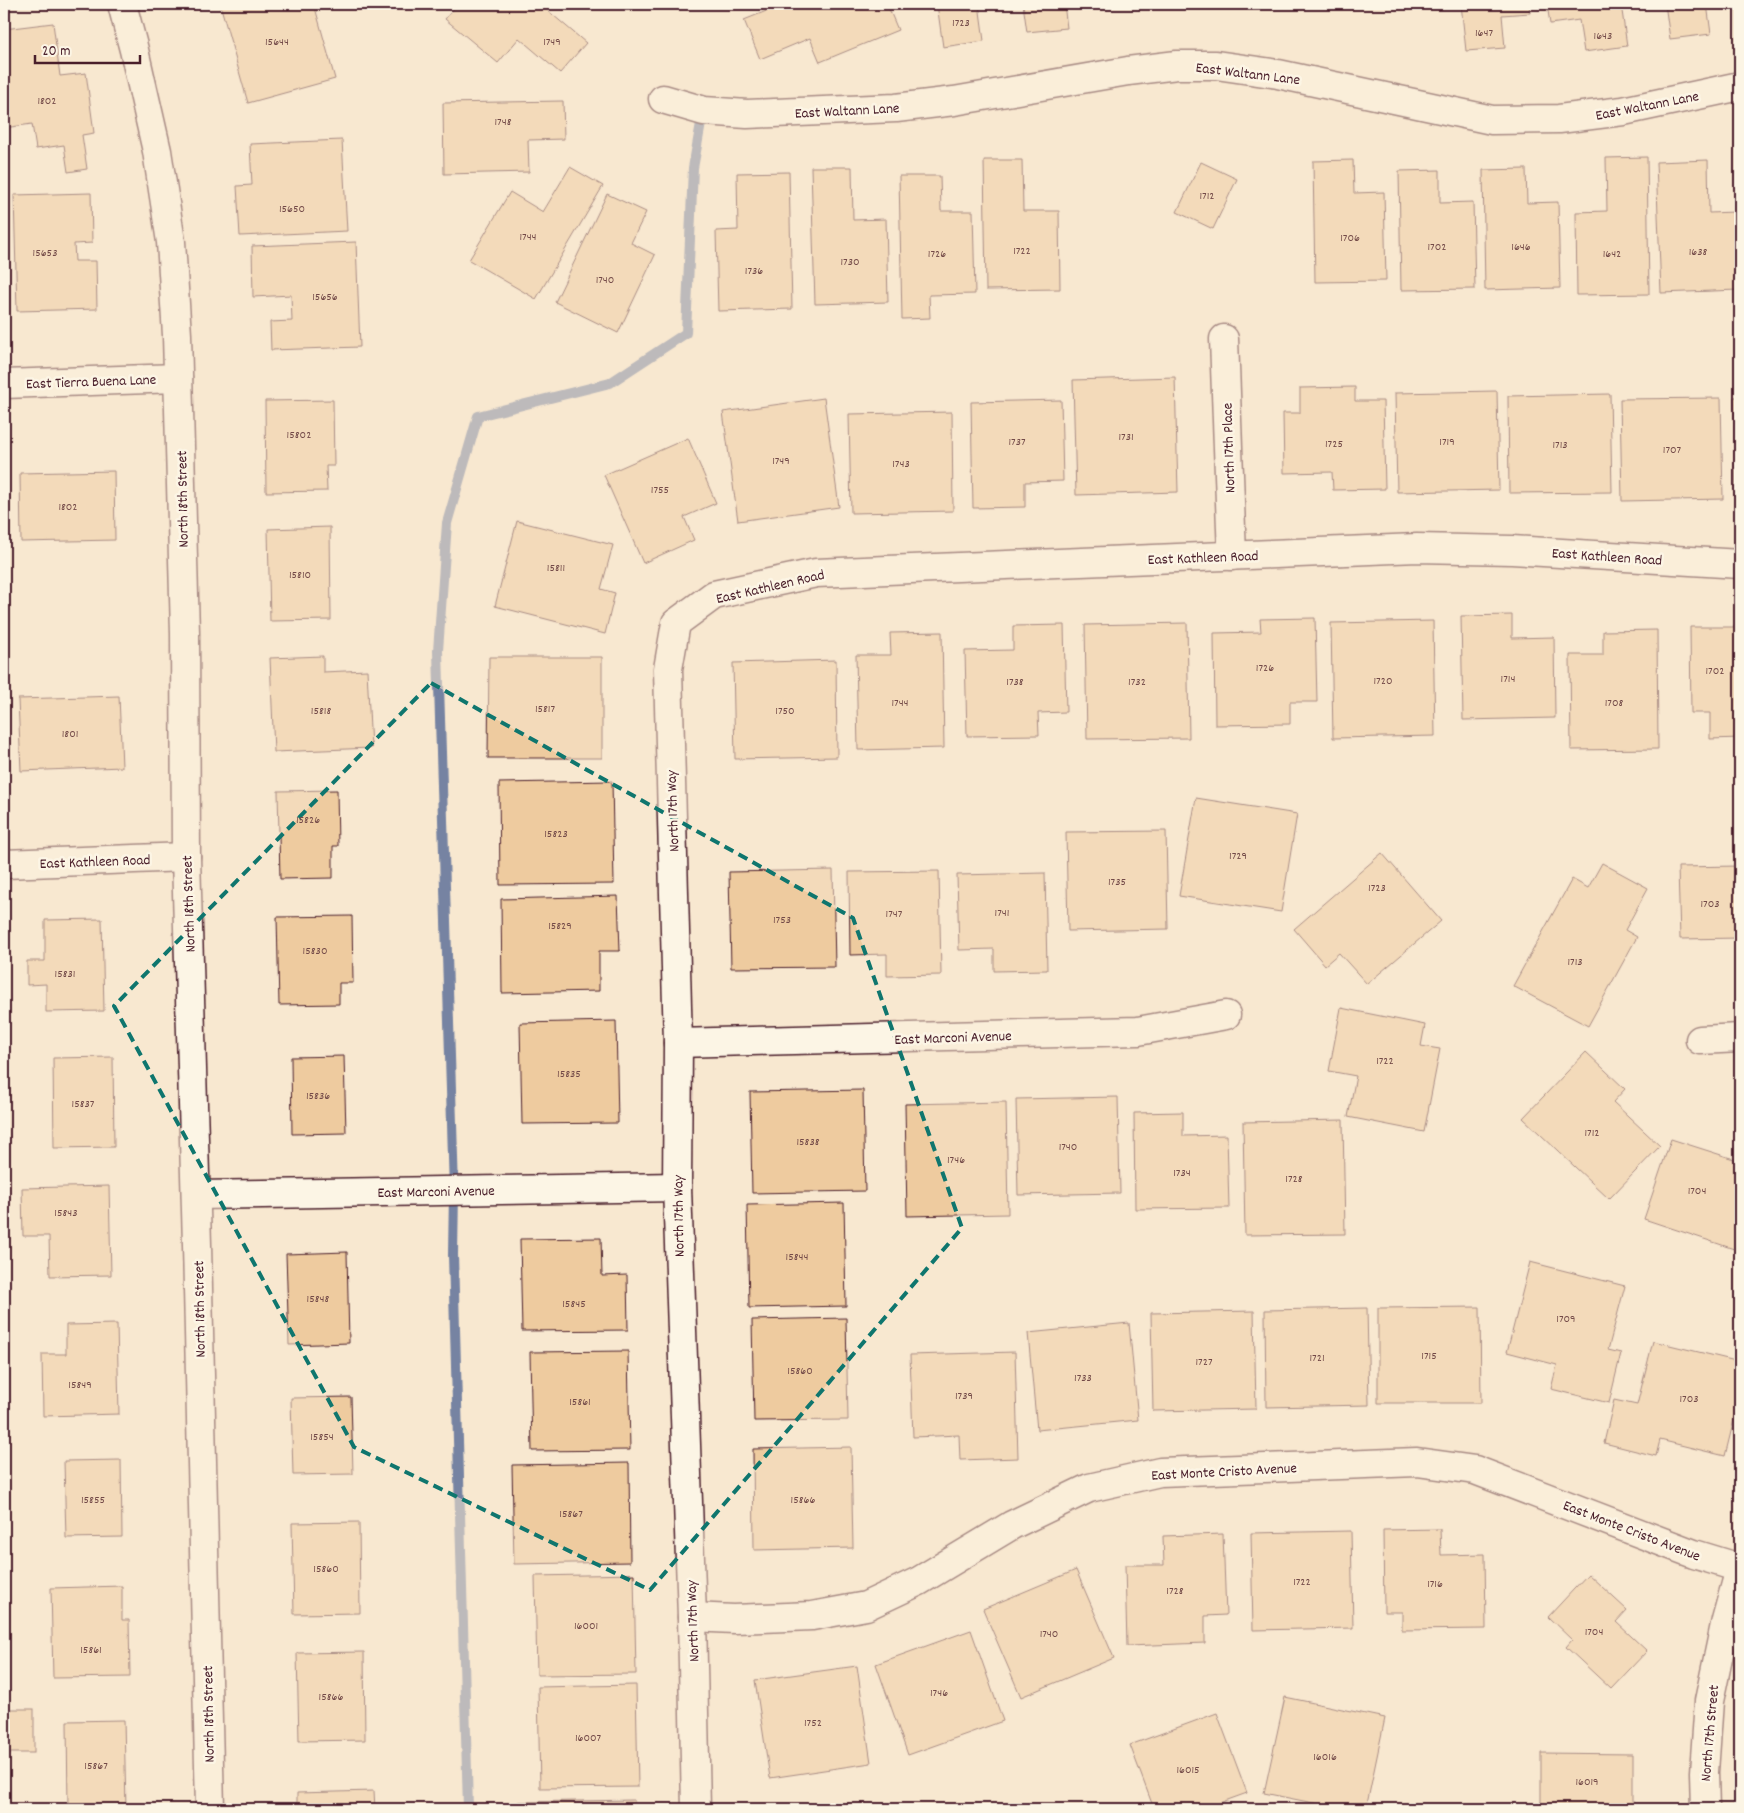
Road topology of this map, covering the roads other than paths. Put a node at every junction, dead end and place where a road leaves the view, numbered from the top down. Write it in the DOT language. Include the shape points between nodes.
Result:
graph roads {
  1 [pos="122,4"];
  2 [pos="1740,86"];
  3 [pos="663,99"];
  4 [pos="1224,339"];
  5 [pos="178,378"];
  6 [pos="4,384"];
  7 [pos="1232,556"];
  8 [pos="1740,564"];
  9 [pos="676,623"];
  10 [pos="186,857"];
  11 [pos="4,864"];
  12 [pos="1226,1015"];
  13 [pos="1740,1038"];
  14 [pos="1700,1040"];
  15 [pos="678,1043"];
  16 [pos="677,1187"];
  17 [pos="196,1195"];
  18 [pos="1740,1569"];
  19 [pos="692,1617"];
  20 [pos="210,1809"];
  21 [pos="696,1809"];
  22 [pos="1705,1809"];
  1 -- 5 [label="street, North 18th Street" via="157,151 170,242"];
  2 -- 3 [label="street, East Waltann Lane" via="1623,111 1539,120 1492,120 1278,74 1216,65 1136,70 896,108 747,114 704,111"];
  4 -- 7 [label="street, North 17th Place"];
  5 -- 6 [label="street, East Tierra Buena Lane"];
  5 -- 10 [label="street, North 18th Street" via="185,633"];
  7 -- 8 [label="street, East Kathleen Road" via="1417,548 1512,550"];
  7 -- 9 [label="street, East Kathleen Road" via="816,573 714,595"];
  9 -- 15 [label="street, North 17th Way" via="668,669"];
  10 -- 11 [label="street, East Kathleen Road"];
  10 -- 17 [label="street, North 18th Street"];
  12 -- 15 [label="street, East Marconi Avenue" via="1138,1031"];
  13 -- 14 [label="street"];
  15 -- 16 [label="street, North 17th Way"];
  16 -- 17 [label="street, East Marconi Avenue"];
  16 -- 19 [label="street, North 17th Way"];
  17 -- 20 [label="street, North 18th Street"];
  18 -- 19 [label="street, East Monte Cristo Avenue" via="1475,1470 1416,1462 1160,1472 1089,1488 1012,1525 920,1580 866,1606 812,1616"];
  18 -- 22 [label="street, North 17th Street" via="1709,1702"];
  19 -- 21 [label="street, North 17th Way"];
}
